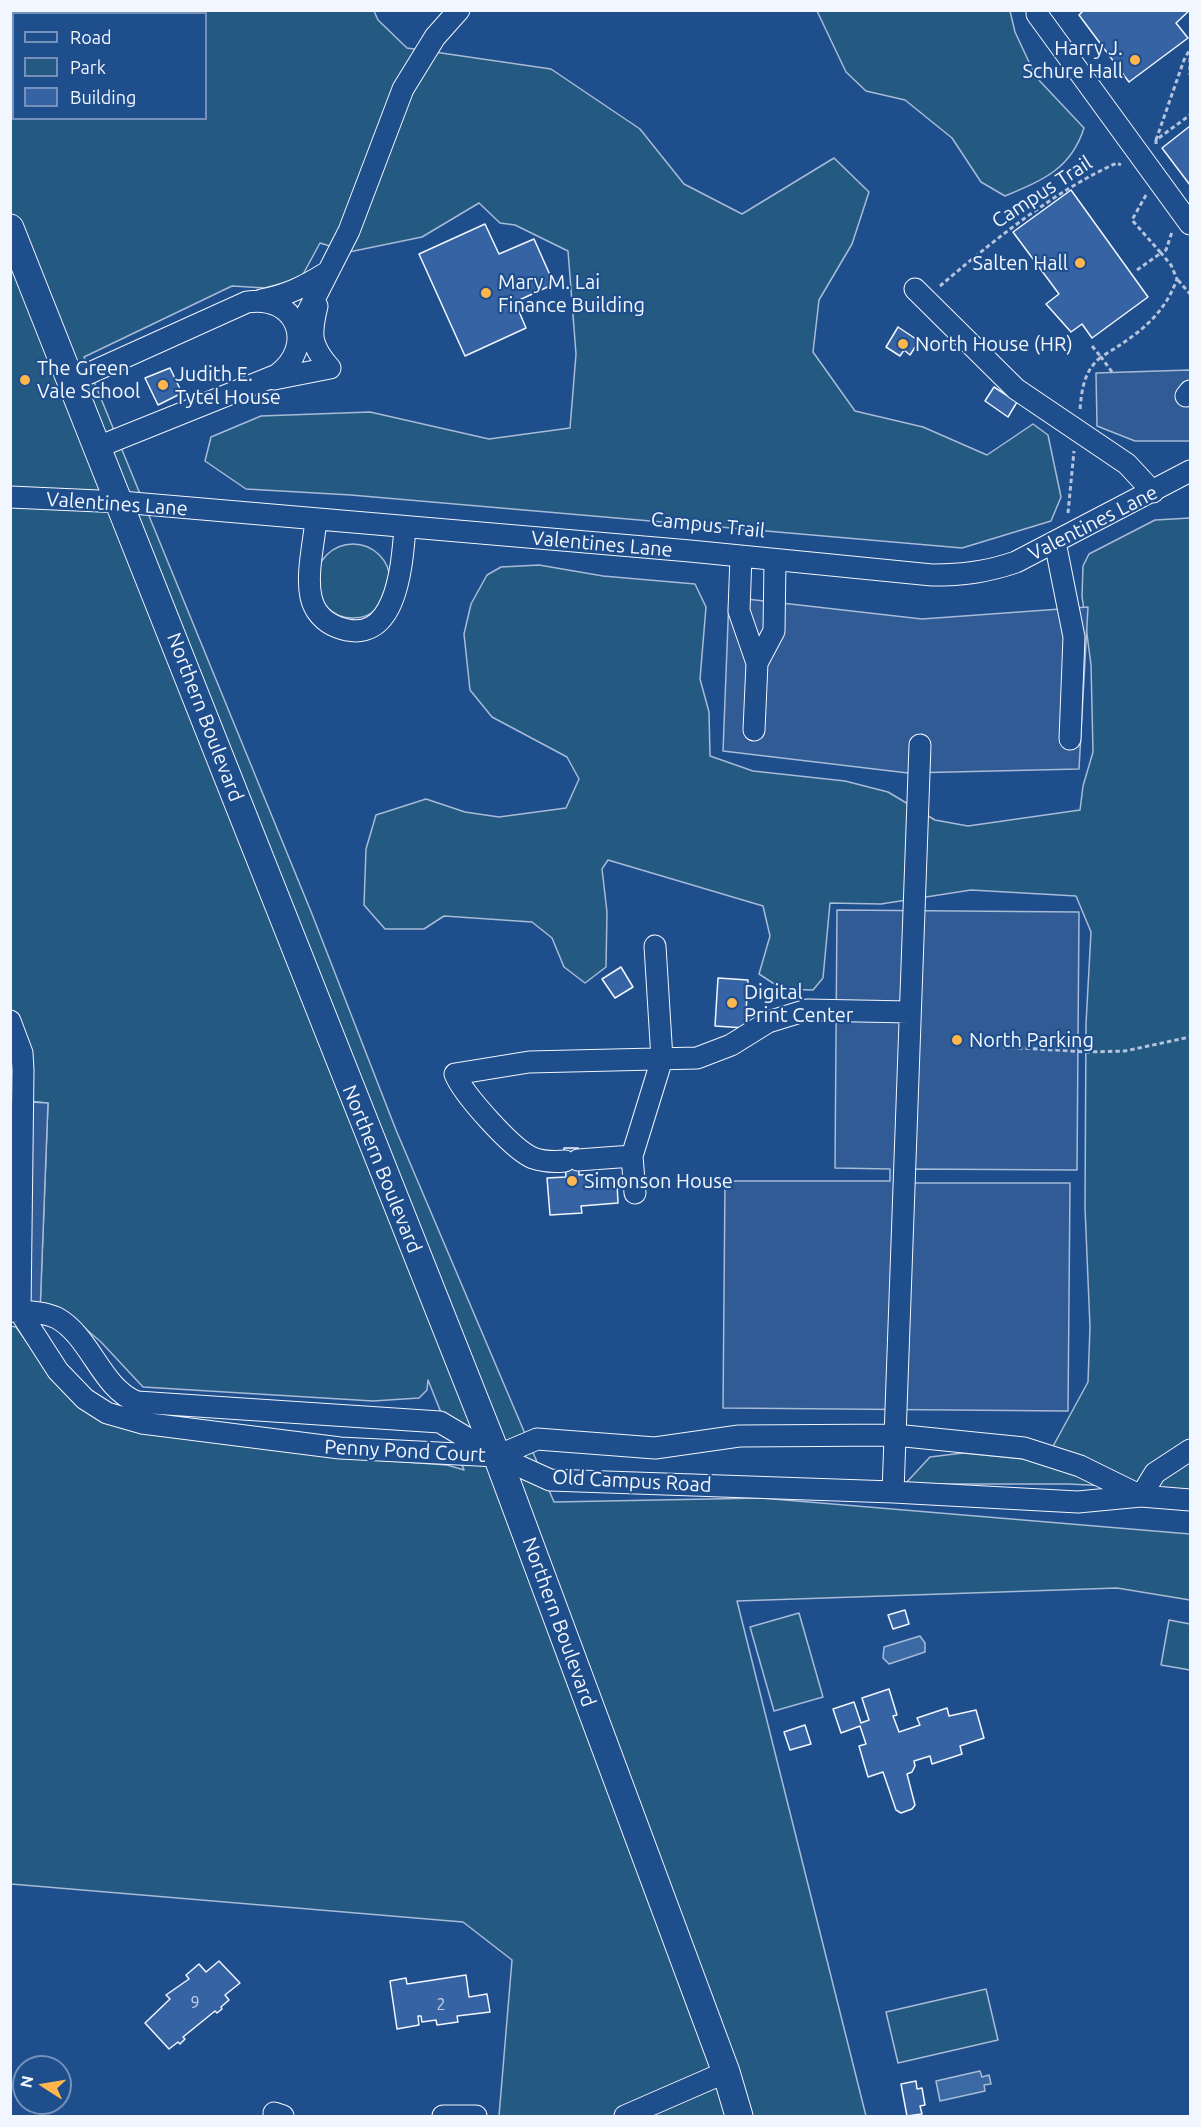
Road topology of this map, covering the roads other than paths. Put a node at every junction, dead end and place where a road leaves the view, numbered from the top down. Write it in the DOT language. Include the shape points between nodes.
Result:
graph roads {
  1 [pos="453,12"];
  2 [pos="1039,12"];
  3 [pos="1182,224"];
  4 [pos="10,228"];
  5 [pos="326,273"];
  6 [pos="920,294"];
  7 [pos="260,300"];
  8 [pos="298,331"];
  9 [pos="72,381"];
  10 [pos="265,381"];
  11 [pos="98,447"];
  12 [pos="1191,471"];
  13 [pos="1181,484"];
  14 [pos="1152,492"];
  15 [pos="10,497"];
  16 [pos="121,502"];
  17 [pos="316,519"];
  18 [pos="405,528"];
  19 [pos="1055,542"];
  20 [pos="741,556"];
  21 [pos="775,560"];
  22 [pos="757,663"];
  23 [pos="754,730"];
  24 [pos="1070,739"];
  25 [pos="920,745"];
  26 [pos="655,946"];
  27 [pos="910,1012"];
  28 [pos="10,1021"];
  29 [pos="662,1059"];
  30 [pos="17,1121"];
  31 [pos="632,1156"];
  32 [pos="634,1193"];
  33 [pos="15,1311"];
  34 [pos="895,1435"];
  35 [pos="1191,1449"];
  36 [pos="497,1456"];
  37 [pos="893,1492"];
  38 [pos="1141,1496"];
  39 [pos="1191,1500"];
  40 [pos="726,2072"];
  41 [pos="443,2116"];
  42 [pos="476,2116"];
  43 [pos="625,2116"];
  44 [pos="739,2116"];
  1 -- 5 [label="street" via="403,89 349,231"];
  2 -- 3 [label="street" via="1152,171"];
  4 -- 9 [label="main road, Northern Boulevard"];
  5 -- 7 [label="street" via="280,297"];
  5 -- 8 [label="street"];
  5 -- 10 [label="street" via="312,327 313,343 330,368"];
  6 -- 14 [label="street" via="1016,389 1127,464"];
  7 -- 8 [label="street" via="284,309"];
  7 -- 9 [label="street" via="247,302"];
  8 -- 10 [label="street" via="295,357 287,368"];
  9 -- 11 [label="main road, Northern Boulevard"];
  10 -- 11 [label="street"];
  11 -- 16 [label="main road, Northern Boulevard"];
  12 -- 13 [label="street, Valentines Lane"];
  13 -- 14 [label="street, Valentines Lane"];
  14 -- 19 [label="street, Valentines Lane"];
  15 -- 16 [label="street, Valentines Lane"];
  16 -- 17 [label="street, Valentines Lane"];
  16 -- 36 [label="main road, Northern Boulevard"];
  17 -- 18 [label="street, Valentines Lane"];
  17 -- 18 [label="street" via="310,594 318,614 345,630 367,628 388,611 402,566"];
  18 -- 20 [label="street, Valentines Lane"];
  19 -- 21 [label="street, Valentines Lane" via="989,572 967,575"];
  19 -- 24 [label="street" via="1074,637"];
  20 -- 21 [label="street, Valentines Lane"];
  20 -- 22 [label="street" via="740,611"];
  21 -- 22 [label="street" via="774,631"];
  22 -- 23 [label="street"];
  25 -- 27 [label="street"];
  26 -- 29 [label="street"];
  27 -- 29 [label="street" via="807,1010 768,1022 731,1045 697,1058"];
  27 -- 34 [label="street"];
  28 -- 30 [label="street" via="22,1053"];
  29 -- 31 [label="street"];
  29 -- 31 [label="street" via="529,1062 455,1074 460,1088 531,1158 543,1161"];
  30 -- 33 [label="street"];
  31 -- 32 [label="street"];
  33 -- 36 [label="street, Penny Pond Court" via="40,1312 57,1318 128,1399 137,1402 440,1422"];
  33 -- 36 [label="street, Penny Pond Court" via="58,1371 85,1399 106,1413 142,1423 340,1448"];
  34 -- 36 [label="street, Old Campus Road" via="739,1436 655,1448 537,1440"];
  34 -- 37 [label="street"];
  34 -- 38 [label="street, Old Campus Road" via="1024,1448 1080,1466"];
  35 -- 38 [label="street" via="1155,1473"];
  36 -- 37 [label="street, Old Campus Road" via="550,1480"];
  36 -- 40 [label="main road, Northern Boulevard"];
  37 -- 38 [label="street, Old Campus Road" via="1078,1502"];
  38 -- 39 [label="street, Old Campus Road"];
  40 -- 43 [label="street"];
  40 -- 44 [label="main road, Northern Boulevard"];
  41 -- 42 [label="street"];
}
